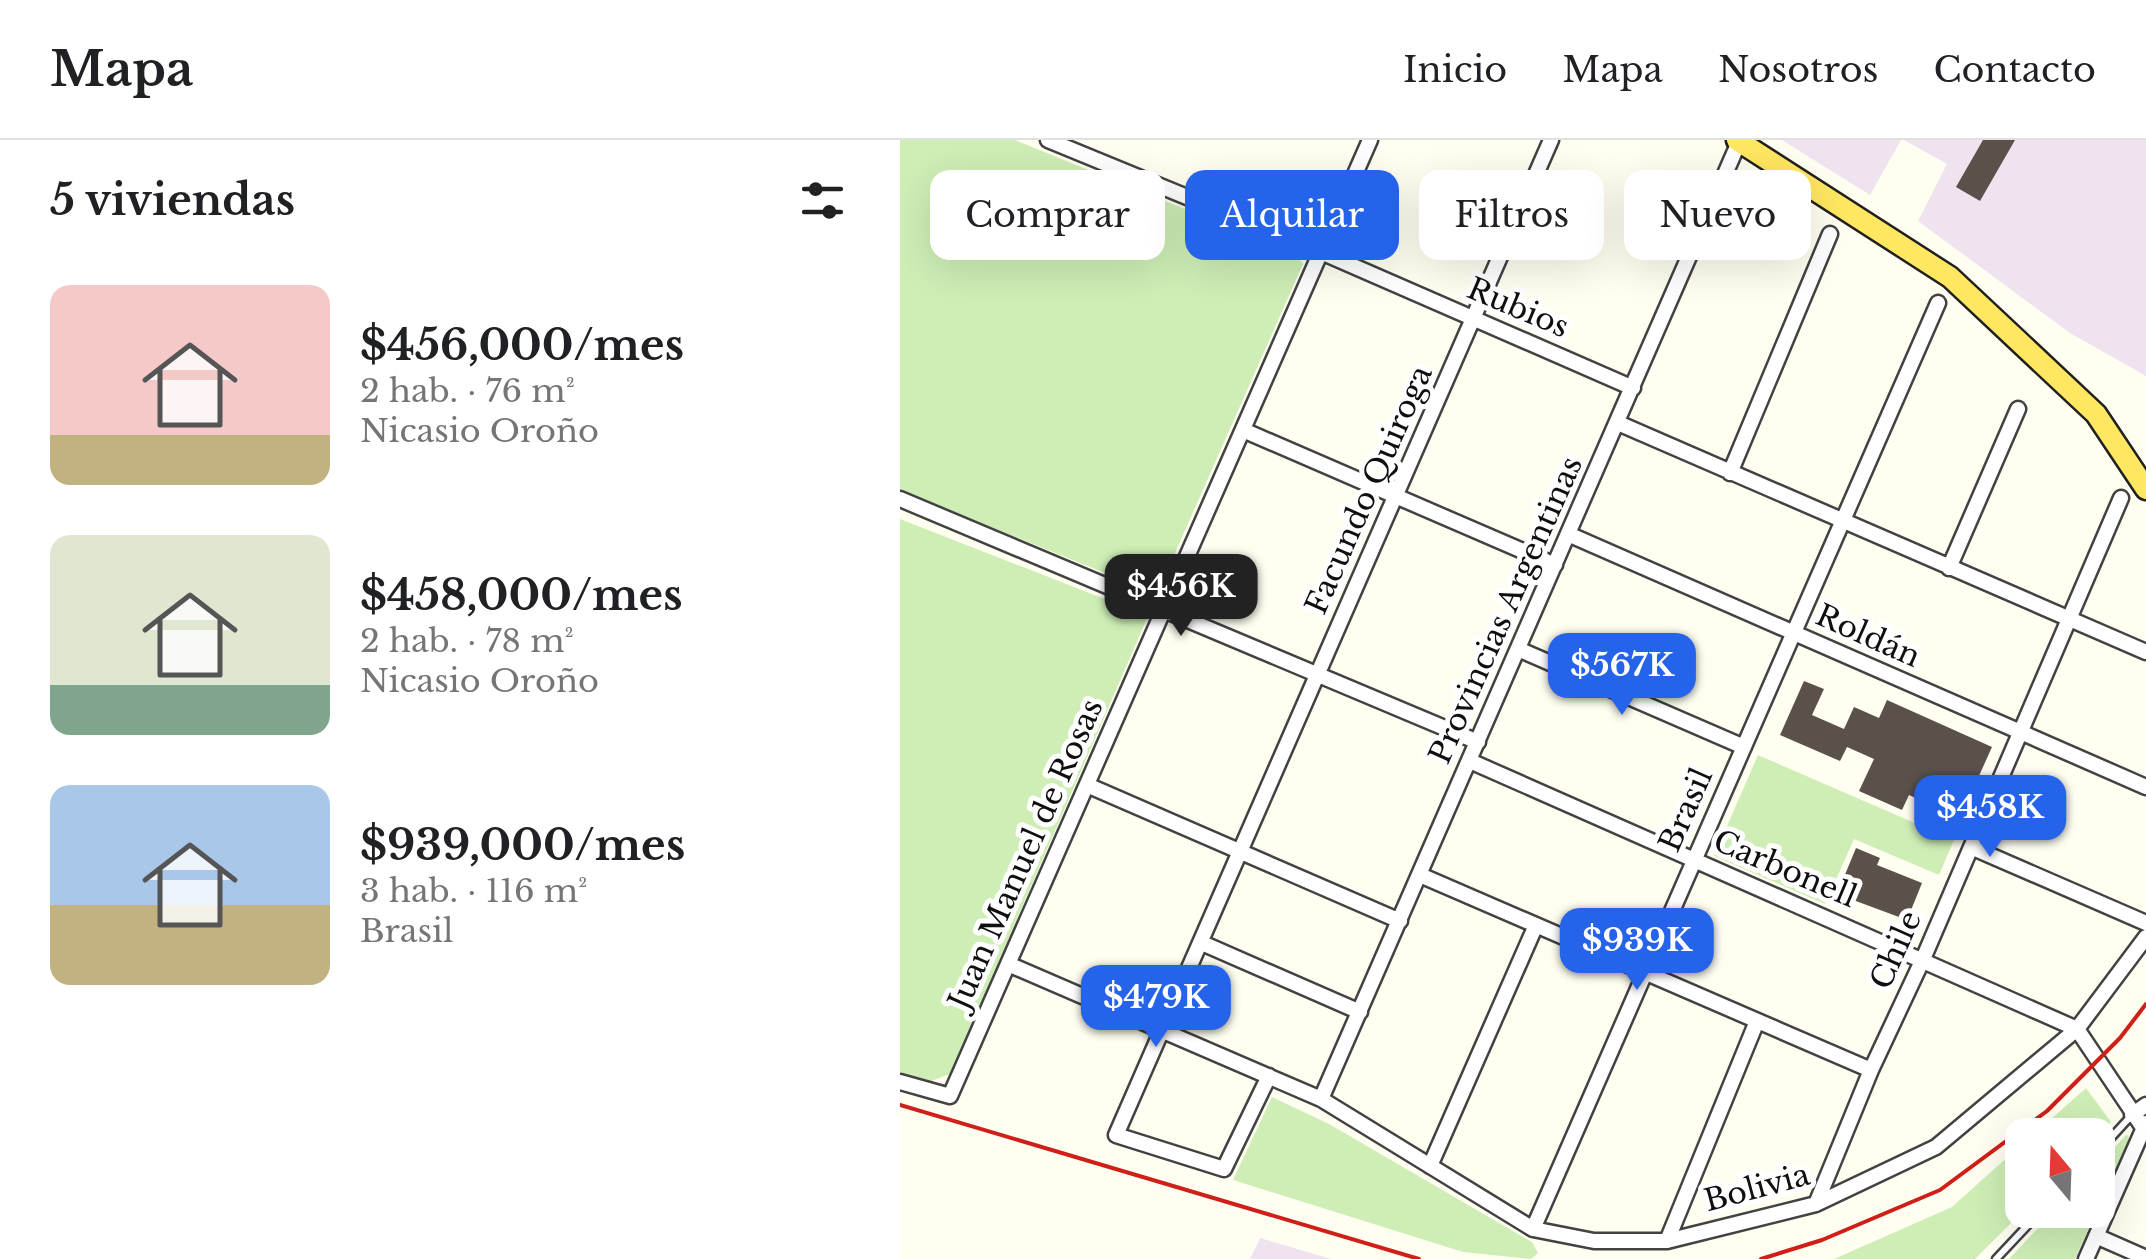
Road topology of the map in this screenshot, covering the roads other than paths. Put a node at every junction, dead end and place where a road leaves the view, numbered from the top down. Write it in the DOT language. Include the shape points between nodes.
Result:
graph roads {
  1 [pos="1048,140"];
  2 [pos="1370,140"];
  3 [pos="1551,140"];
  4 [pos="1738,141"];
  5 [pos="1357,170"];
  6 [pos="1185,196"];
  7 [pos="1830,234"];
  8 [pos="1317,260"];
  9 [pos="1339,260"];
  10 [pos="1938,302"];
  11 [pos="1474,320"];
  12 [pos="1633,388"];
  13 [pos="2018,409"];
  14 [pos="1618,423"];
  15 [pos="1243,430"];
  16 [pos="1730,473"];
  17 [pos="2146,488"];
  18 [pos="1397,496"];
  19 [pos="2121,498"];
  20 [pos="900,499"];
  21 [pos="1842,522"];
  22 [pos="1568,534"];
  23 [pos="1555,564"];
  24 [pos="1950,568"];
  25 [pos="1165,608"];
  26 [pos="2068,618"];
  27 [pos="1793,634"];
  28 [pos="1518,649"];
  29 [pos="2146,652"];
  30 [pos="1319,674"];
  31 [pos="2018,732"];
  32 [pos="1478,742"];
  33 [pos="1744,747"];
  34 [pos="1470,760"];
  35 [pos="1086,785"];
  36 [pos="2146,787"];
  37 [pos="1971,847"];
  38 [pos="1242,852"];
  39 [pos="1694,860"];
  40 [pos="1420,875"];
  41 [pos="1400,922"];
  42 [pos="2146,923"];
  43 [pos="1536,925"];
  44 [pos="2146,937"];
  45 [pos="1202,943"];
  46 [pos="1923,959"];
  47 [pos="1008,964"];
  48 [pos="1645,973"];
  49 [pos="1360,1012"];
  50 [pos="1757,1021"];
  51 [pos="1164,1029"];
  52 [pos="2077,1029"];
  53 [pos="1871,1070"];
  54 [pos="1269,1076"];
  55 [pos="900,1082"];
  56 [pos="1321,1099"];
  57 [pos="2146,1105"];
  58 [pos="2142,1125"];
  59 [pos="2115,1142"];
  60 [pos="1430,1166"];
  61 [pos="1816,1204"];
  62 [pos="2025,1228"];
  63 [pos="1533,1230"];
  64 [pos="2096,1236"];
  65 [pos="1667,1240"];
  66 [pos="2146,1258"];
  67 [pos="1996,1259"];
  68 [pos="2086,1259"];
  1 -- 6 [label="street, Rubios"];
  2 -- 5 [label="street, Juan Manuel de Rosas"];
  3 -- 11 [label="street, Facundo Quiroga"];
  4 -- 12 [label="street, Provincias Argentinas"];
  4 -- 17 [label="main road" via="1950,277 2096,414"];
  7 -- 16 [label="street"];
  8 -- 15 [label="street, Juan Manuel de Rosas"];
  9 -- 11 [label="street, Rubios"];
  10 -- 21 [label="street, Brasil"];
  11 -- 12 [label="street, Rubios"];
  11 -- 18 [label="street, Facundo Quiroga"];
  12 -- 14 [label="street, Provincias Argentinas"];
  13 -- 24 [label="street"];
  14 -- 16 [label="street"];
  14 -- 22 [label="street, Provincias Argentinas"];
  15 -- 18 [label="street"];
  15 -- 25 [label="street, Juan Manuel de Rosas"];
  16 -- 21 [label="street"];
  18 -- 23 [label="street"];
  18 -- 30 [label="street, Facundo Quiroga"];
  19 -- 26 [label="street, Chile"];
  20 -- 25 [label="street"];
  21 -- 24 [label="street"];
  21 -- 27 [label="street, Brasil"];
  22 -- 23 [label="street, Provincias Argentinas"];
  22 -- 27 [label="street, Roldán"];
  23 -- 28 [label="street, Provincias Argentinas"];
  24 -- 26 [label="street"];
  25 -- 30 [label="street"];
  25 -- 35 [label="street, Juan Manuel de Rosas"];
  26 -- 29 [label="street"];
  26 -- 31 [label="street, Chile"];
  27 -- 31 [label="street, Roldán"];
  27 -- 33 [label="street, Brasil"];
  28 -- 32 [label="street, Provincias Argentinas"];
  28 -- 33 [label="street"];
  30 -- 32 [label="street"];
  30 -- 38 [label="street, Facundo Quiroga"];
  31 -- 36 [label="street, Roldán"];
  31 -- 37 [label="street, Chile"];
  32 -- 34 [label="street, Provincias Argentinas"];
  33 -- 39 [label="street, Brasil"];
  34 -- 39 [label="street, Carbonell"];
  34 -- 40 [label="street, Provincias Argentinas"];
  35 -- 38 [label="street"];
  35 -- 47 [label="street, Juan Manuel de Rosas"];
  37 -- 42 [label="street"];
  37 -- 46 [label="street, Chile"];
  38 -- 41 [label="street"];
  38 -- 45 [label="street, Facundo Quiroga"];
  39 -- 46 [label="street, Carbonell"];
  39 -- 48 [label="street, Brasil"];
  40 -- 41 [label="street, Provincias Argentinas"];
  40 -- 43 [label="street"];
  41 -- 49 [label="street, Provincias Argentinas"];
  43 -- 48 [label="street"];
  43 -- 60 [label="street"];
  44 -- 52 [label="street, Bolivia"];
  45 -- 49 [label="street"];
  45 -- 51 [label="street, Facundo Quiroga"];
  46 -- 52 [label="street, Carbonell"];
  46 -- 53 [label="street, Chile"];
  47 -- 51 [label="street, Bolivia"];
  47 -- 55 [label="street, Juan Manuel de Rosas" via="950,1096"];
  48 -- 50 [label="street"];
  48 -- 63 [label="street, Brasil"];
  49 -- 56 [label="street, Provincias Argentinas"];
  50 -- 53 [label="street"];
  50 -- 65 [label="street"];
  51 -- 54 [label="street, Bolivia"];
  51 -- 54 [label="street, Facundo Quiroga" via="1116,1136 1224,1169"];
  52 -- 58 [label="street"];
  52 -- 61 [label="street, Bolivia" via="1936,1147"];
  53 -- 61 [label="street, Chile"];
  54 -- 56 [label="street, Bolivia"];
  56 -- 60 [label="street, Bolivia"];
  57 -- 58 [label="street"];
  58 -- 59 [label="lane"];
  58 -- 64 [label="street"];
  60 -- 63 [label="street, Bolivia"];
  61 -- 65 [label="street, Bolivia"];
  62 -- 67 [label="lane"];
  63 -- 65 [label="street, Bolivia" via="1594,1241"];
  64 -- 66 [label="street"];
  64 -- 68 [label="street"];
}
